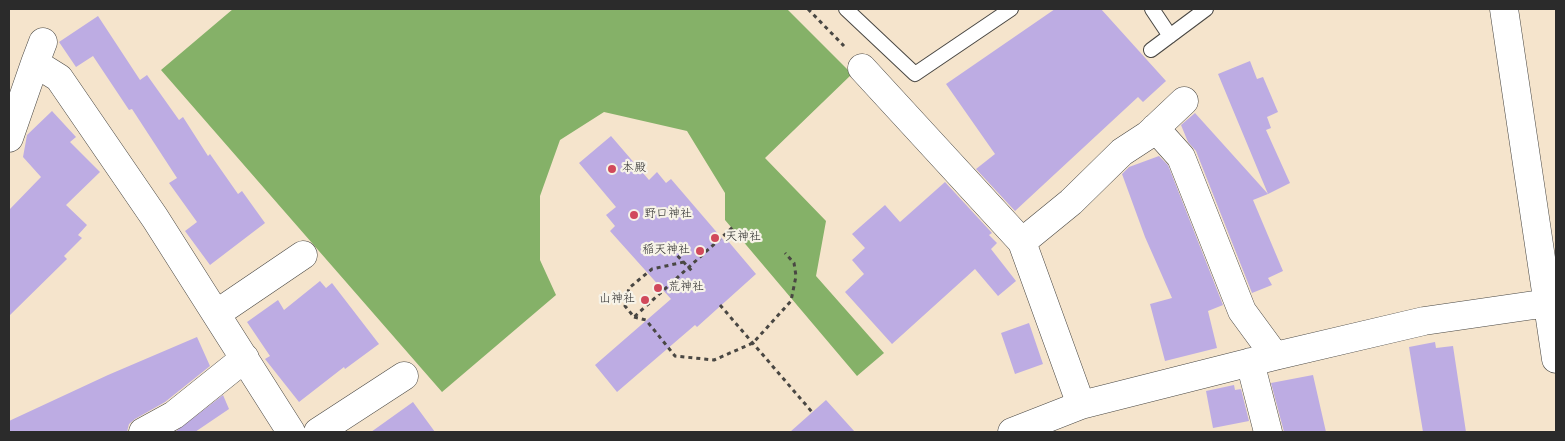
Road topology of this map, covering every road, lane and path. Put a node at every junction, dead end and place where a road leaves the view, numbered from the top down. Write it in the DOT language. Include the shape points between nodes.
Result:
graph roads {
  1 [pos="808,9"];
  2 [pos="846,9"];
  3 [pos="1011,9"];
  4 [pos="1152,9"];
  5 [pos="1206,9"];
  6 [pos="1504,9"];
  7 [pos="1170,36"];
  8 [pos="1151,50"];
  9 [pos="862,68"];
  10 [pos="1184,101"];
  11 [pos="1155,128"];
  12 [pos="9,138"];
  13 [pos="733,228"];
  14 [pos="1022,242"];
  15 [pos="672,250"];
  16 [pos="785,253"];
  17 [pos="303,255"];
  18 [pos="684,262"];
  19 [pos="688,267"];
  20 [pos="693,272"];
  21 [pos="1548,303"];
  22 [pos="720,305"];
  23 [pos="216,314"];
  24 [pos="634,317"];
  25 [pos="752,343"];
  26 [pos="245,358"];
  27 [pos="1263,359"];
  28 [pos="1556,359"];
  29 [pos="404,376"];
  30 [pos="1080,405"];
  31 [pos="812,412"];
  32 [pos="143,432"];
  33 [pos="292,432"];
  34 [pos="318,432"];
  35 [pos="1012,432"];
  36 [pos="1268,432"];
  1 -- 9 [label="path"];
  2 -- 3 [label="lane" via="916,74"];
  4 -- 7 [label="lane"];
  5 -- 7 [label="lane"];
  6 -- 21 [label="street"];
  7 -- 8 [label="lane"];
  9 -- 14 [label="street"];
  10 -- 11 [label="street"];
  11 -- 14 [label="street" via="1122,152 1071,202"];
  11 -- 27 [label="street" via="1181,157"];
  12 -- 23 [label="street" via="39,52 60,78"];
  13 -- 19 [label="path"];
  14 -- 30 [label="street"];
  15 -- 18 [label="path"];
  16 -- 25 [label="path" via="794,263 796,276 791,301"];
  17 -- 23 [label="street"];
  18 -- 19 [label="path"];
  18 -- 24 [label="path" via="652,269 629,288 625,306"];
  19 -- 20 [label="path"];
  19 -- 24 [label="path"];
  21 -- 27 [label="street" via="1424,321"];
  21 -- 28 [label="street"];
  22 -- 25 [label="path"];
  23 -- 26 [label="street"];
  24 -- 25 [label="path" via="646,320 674,356 714,360"];
  25 -- 31 [label="path"];
  26 -- 32 [label="street" via="174,415"];
  26 -- 33 [label="street"];
  27 -- 30 [label="street"];
  27 -- 36 [label="street"];
  29 -- 34 [label="street"];
  30 -- 35 [label="street"];
}
